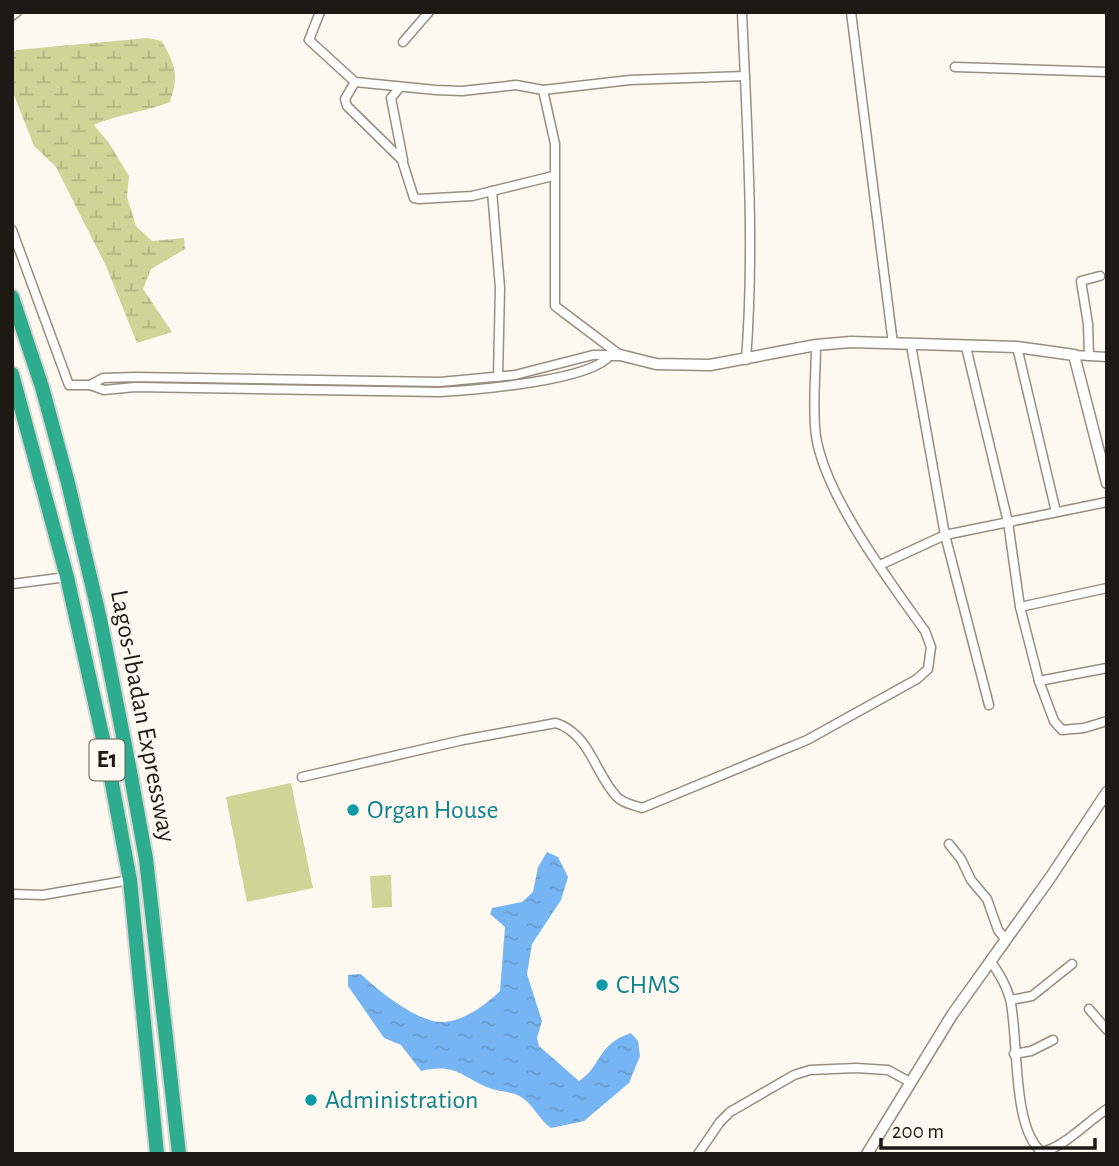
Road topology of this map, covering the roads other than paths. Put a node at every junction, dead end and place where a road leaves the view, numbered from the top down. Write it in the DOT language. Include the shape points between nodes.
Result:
graph roads {
  1 [pos="17,12"];
  2 [pos="320,12"];
  3 [pos="429,12"];
  4 [pos="742,12"];
  5 [pos="851,12"];
  6 [pos="12,16"];
  7 [pos="403,42"];
  8 [pos="955,67"];
  9 [pos="1107,72"];
  10 [pos="745,76"];
  11 [pos="355,82"];
  12 [pos="400,87"];
  13 [pos="543,90"];
  14 [pos="404,162"];
  15 [pos="554,176"];
  16 [pos="492,191"];
  17 [pos="12,230"];
  18 [pos="1100,276"];
  19 [pos="12,297"];
  20 [pos="893,344"];
  21 [pos="816,345"];
  22 [pos="911,345"];
  23 [pos="966,347"];
  24 [pos="1017,347"];
  25 [pos="615,355"];
  26 [pos="1074,355"];
  27 [pos="1089,356"];
  28 [pos="1107,357"];
  29 [pos="746,359"];
  30 [pos="12,374"];
  31 [pos="498,377"];
  32 [pos="90,384"];
  33 [pos="1101,446"];
  34 [pos="1107,483"];
  35 [pos="1107,502"];
  36 [pos="1056,512"];
  37 [pos="1008,522"];
  38 [pos="944,536"];
  39 [pos="880,565"];
  40 [pos="67,577"];
  41 [pos="12,583"];
  42 [pos="1107,588"];
  43 [pos="1020,607"];
  44 [pos="1107,668"];
  45 [pos="1039,681"];
  46 [pos="989,705"];
  47 [pos="1107,721"];
  48 [pos="302,777"];
  49 [pos="1107,792"];
  50 [pos="949,844"];
  51 [pos="130,880"];
  52 [pos="12,894"];
  53 [pos="1005,939"];
  54 [pos="990,960"];
  55 [pos="1072,964"];
  56 [pos="1011,1000"];
  57 [pos="1089,1009"];
  58 [pos="1107,1030"];
  59 [pos="1053,1040"];
  60 [pos="1014,1054"];
  61 [pos="911,1082"];
  62 [pos="1107,1109"];
  63 [pos="1063,1150"];
  64 [pos="1041,1153"];
  65 [pos="157,1154"];
  66 [pos="179,1154"];
  67 [pos="698,1154"];
  68 [pos="867,1154"];
  1 -- 6 [label="street"];
  2 -- 11 [label="street" via="309,40"];
  3 -- 7 [label="street"];
  4 -- 10 [label="street"];
  5 -- 20 [label="street"];
  8 -- 9 [label="street"];
  10 -- 13 [label="street" via="630,80"];
  10 -- 29 [label="street" via="751,225"];
  11 -- 12 [label="street"];
  11 -- 14 [label="street" via="345,99 347,106"];
  12 -- 13 [label="street" via="462,91 516,85"];
  12 -- 14 [label="street" via="391,98"];
  13 -- 15 [label="street" via="555,144"];
  14 -- 16 [label="street" via="414,198 472,197"];
  15 -- 16 [label="street"];
  15 -- 25 [label="street" via="555,306"];
  16 -- 31 [label="street" via="500,288"];
  17 -- 32 [label="street" via="69,385"];
  18 -- 27 [label="street" via="1081,281"];
  19 -- 66 [label="highway, Lagos-Ibadan Expressway / E1" via="68,483 131,771 146,859"];
  20 -- 21 [label="street"];
  20 -- 22 [label="street"];
  21 -- 29 [label="street"];
  21 -- 39 [label="street" via="816,434 822,460 858,534"];
  22 -- 23 [label="street"];
  22 -- 38 [label="street"];
  23 -- 24 [label="street"];
  23 -- 37 [label="street"];
  24 -- 26 [label="street"];
  24 -- 36 [label="street"];
  25 -- 29 [label="street" via="681,366"];
  25 -- 31 [label="street" via="593,355"];
  25 -- 32 [label="street" via="596,367 553,377 440,392 104,390"];
  26 -- 27 [label="street"];
  26 -- 33 [label="street"];
  27 -- 28 [label="street"];
  30 -- 40 [label="highway, Lagos-Ibadan Expressway / E1"];
  31 -- 32 [label="street" via="440,382 135,376 103,378"];
  33 -- 34 [label="street"];
  35 -- 36 [label="street"];
  36 -- 37 [label="street"];
  37 -- 38 [label="street"];
  37 -- 43 [label="street"];
  38 -- 39 [label="street"];
  38 -- 46 [label="street"];
  39 -- 48 [label="street" via="925,631 931,646 928,669 807,740 663,801 642,808 618,797 584,745 556,723"];
  40 -- 41 [label="street"];
  40 -- 51 [label="highway, Lagos-Ibadan Expressway / E1"];
  42 -- 43 [label="street"];
  43 -- 45 [label="street"];
  44 -- 45 [label="street"];
  45 -- 47 [label="street" via="1062,730"];
  49 -- 53 [label="street"];
  50 -- 53 [label="street" via="987,899"];
  51 -- 52 [label="street" via="43,895"];
  51 -- 65 [label="highway, Lagos-Ibadan Expressway / E1"];
  53 -- 54 [label="street"];
  54 -- 56 [label="street"];
  54 -- 61 [label="street"];
  55 -- 56 [label="street" via="1032,996"];
  56 -- 60 [label="street"];
  57 -- 58 [label="street"];
  59 -- 60 [label="street"];
  60 -- 64 [label="street" via="1018,1091 1034,1145"];
  61 -- 67 [label="street" via="888,1070 856,1068 794,1075 730,1112"];
  61 -- 68 [label="street"];
  62 -- 63 [label="street" via="1073,1133"];
  63 -- 64 [label="street"];
}
